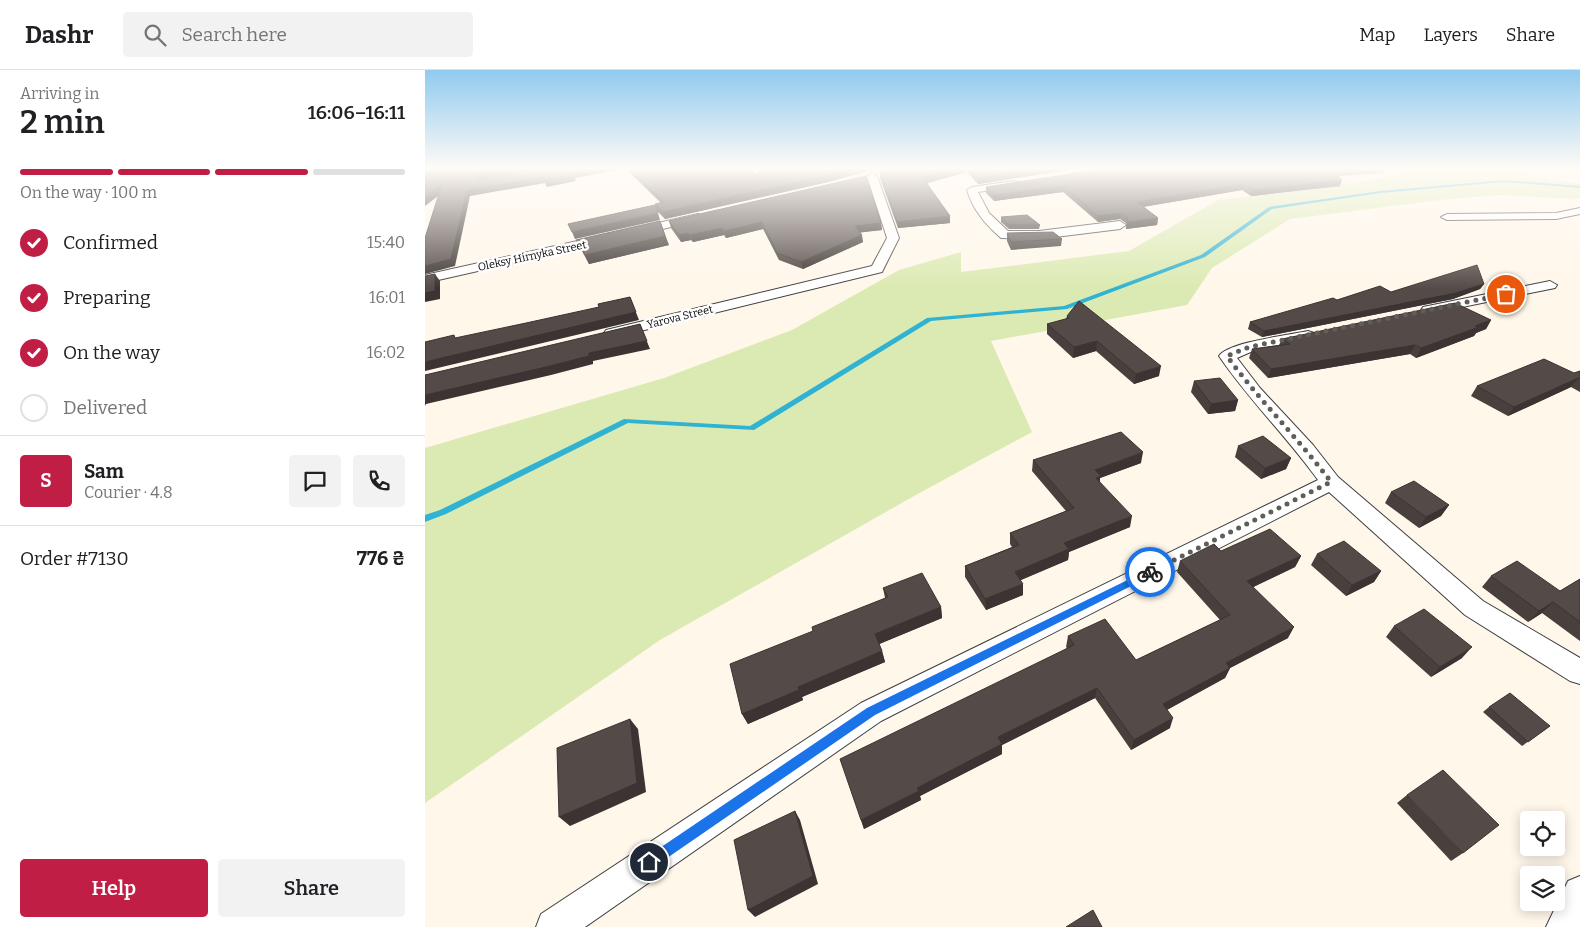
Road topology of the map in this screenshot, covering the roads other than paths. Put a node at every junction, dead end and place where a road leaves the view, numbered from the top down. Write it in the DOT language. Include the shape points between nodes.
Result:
graph roads {
  1 [pos="882,209"];
  2 [pos="981,209"];
  3 [pos="1580,211"];
  4 [pos="714,214"];
  5 [pos="1447,217"];
  6 [pos="1120,224"];
  7 [pos="425,279"];
  8 [pos="1550,285"];
  9 [pos="1409,314"];
  10 [pos="1323,332"];
  11 [pos="598,337"];
  12 [pos="1331,482"];
  13 [pos="1580,672"];
  14 [pos="1580,893"];
  15 [pos="554,927"];
  16 [pos="1563,927"];
  1 -- 11 [label="street, Yarova Street" via="893,238 877,270"];
  2 -- 6 [label="street" via="988,221 1005,235 1048,234"];
  3 -- 5 [label="street" via="1556,216"];
  4 -- 7 [label="street, Oleksy Hirnyka Street"];
  8 -- 9 [label="street"];
  10 -- 12 [label="street" via="1249,347 1227,356 1253,392 1307,449"];
  12 -- 13 [label="street" via="1474,608"];
  12 -- 15 [label="street" via="871,712"];
  14 -- 16 [label="street"];
}
